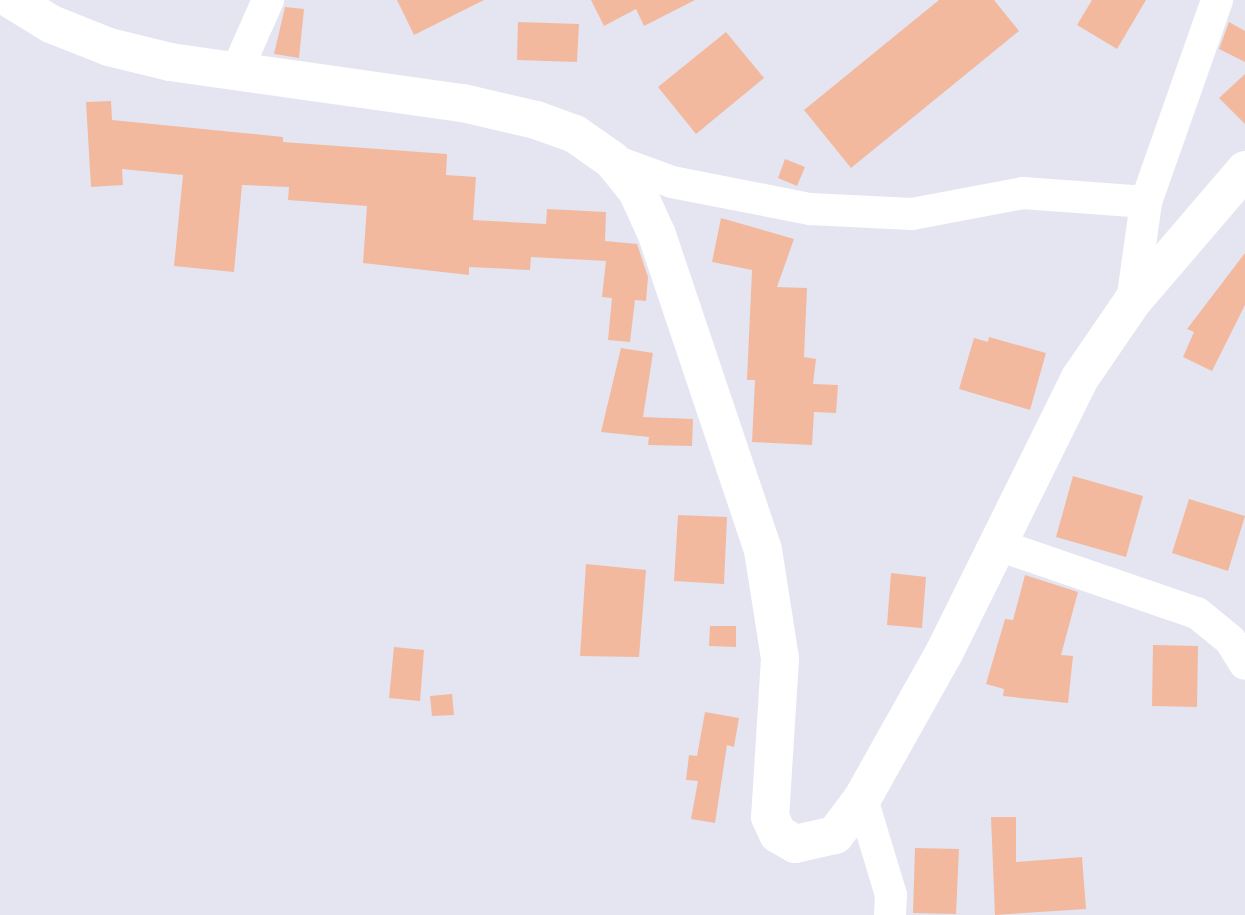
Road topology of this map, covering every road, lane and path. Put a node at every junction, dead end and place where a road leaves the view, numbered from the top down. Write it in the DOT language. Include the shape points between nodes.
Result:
graph roads {
  1 [pos="12,0"];
  2 [pos="268,0"];
  3 [pos="1217,0"];
  4 [pos="237,70"];
  5 [pos="612,160"];
  6 [pos="1245,170"];
  7 [pos="1146,202"];
  8 [pos="1132,302"];
  9 [pos="998,545"];
  10 [pos="1245,664"];
  11 [pos="862,799"];
  12 [pos="890,915"];
  1 -- 4 [label="main road" via="51,24 109,47"];
  2 -- 4 [label="street"];
  3 -- 7 [label="street"];
  4 -- 5 [label="main road" via="536,120 575,134"];
  5 -- 7 [label="street" via="672,182 810,209 912,214 1023,193"];
  5 -- 11 [label="main road" via="637,191 657,235 763,550 780,659 770,817 778,835 795,844 819,843 835,835"];
  6 -- 8 [label="main road"];
  7 -- 8 [label="street"];
  8 -- 9 [label="main road" via="1080,378"];
  9 -- 10 [label="street" via="1196,613 1230,639"];
  9 -- 11 [label="main road"];
  11 -- 12 [label="street" via="891,895"];
}
